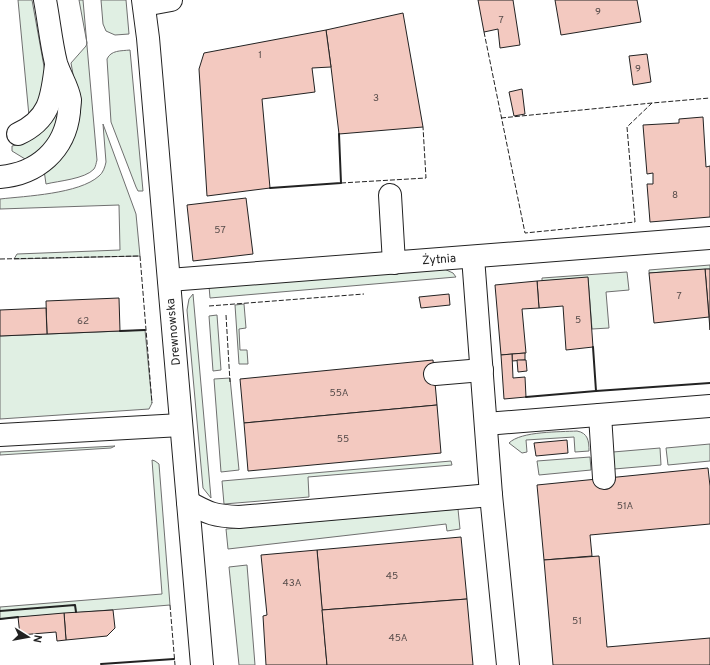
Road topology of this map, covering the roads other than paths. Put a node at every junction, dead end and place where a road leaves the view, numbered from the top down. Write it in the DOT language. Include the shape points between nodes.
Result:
graph roads {
  1 [pos="45,0"];
  2 [pos="171,0"];
  3 [pos="144,2"];
  4 [pos="56,64"];
  5 [pos="18,134"];
  6 [pos="0,177"];
  7 [pos="390,195"];
  8 [pos="710,238"];
  9 [pos="473,256"];
  10 [pos="394,263"];
  11 [pos="169,280"];
  12 [pos="482,370"];
  13 [pos="435,374"];
  14 [pos="710,406"];
  15 [pos="600,415"];
  16 [pos="486,424"];
  17 [pos="181,425"];
  18 [pos="0,436"];
  19 [pos="604,478"];
  20 [pos="491,495"];
  21 [pos="188,502"];
  22 [pos="202,665"];
  23 [pos="508,665"];
  1 -- 4 [label="main road"];
  2 -- 3 [label="main road"];
  3 -- 11 [label="main road, Drewnowska"];
  4 -- 5 [label="main road" via="53,91 47,109 42,118"];
  4 -- 6 [label="main road" via="68,90 70,101 65,133 60,143 40,164 17,175"];
  7 -- 10 [label="main road"];
  8 -- 9 [label="main road, Żytnia"];
  9 -- 10 [label="main road, Żytnia"];
  9 -- 12 [label="main road"];
  10 -- 11 [label="main road, Żytnia"];
  11 -- 17 [label="main road, Drewnowska"];
  12 -- 13 [label="main road"];
  12 -- 16 [label="main road"];
  14 -- 15 [label="main road"];
  15 -- 16 [label="main road"];
  15 -- 19 [label="main road"];
  16 -- 20 [label="main road"];
  17 -- 18 [label="main road"];
  17 -- 21 [label="main road, Drewnowska"];
  20 -- 21 [label="main road" via="239,517 217,516 204,512"];
  20 -- 23 [label="main road"];
  21 -- 22 [label="main road, Drewnowska"];
}
